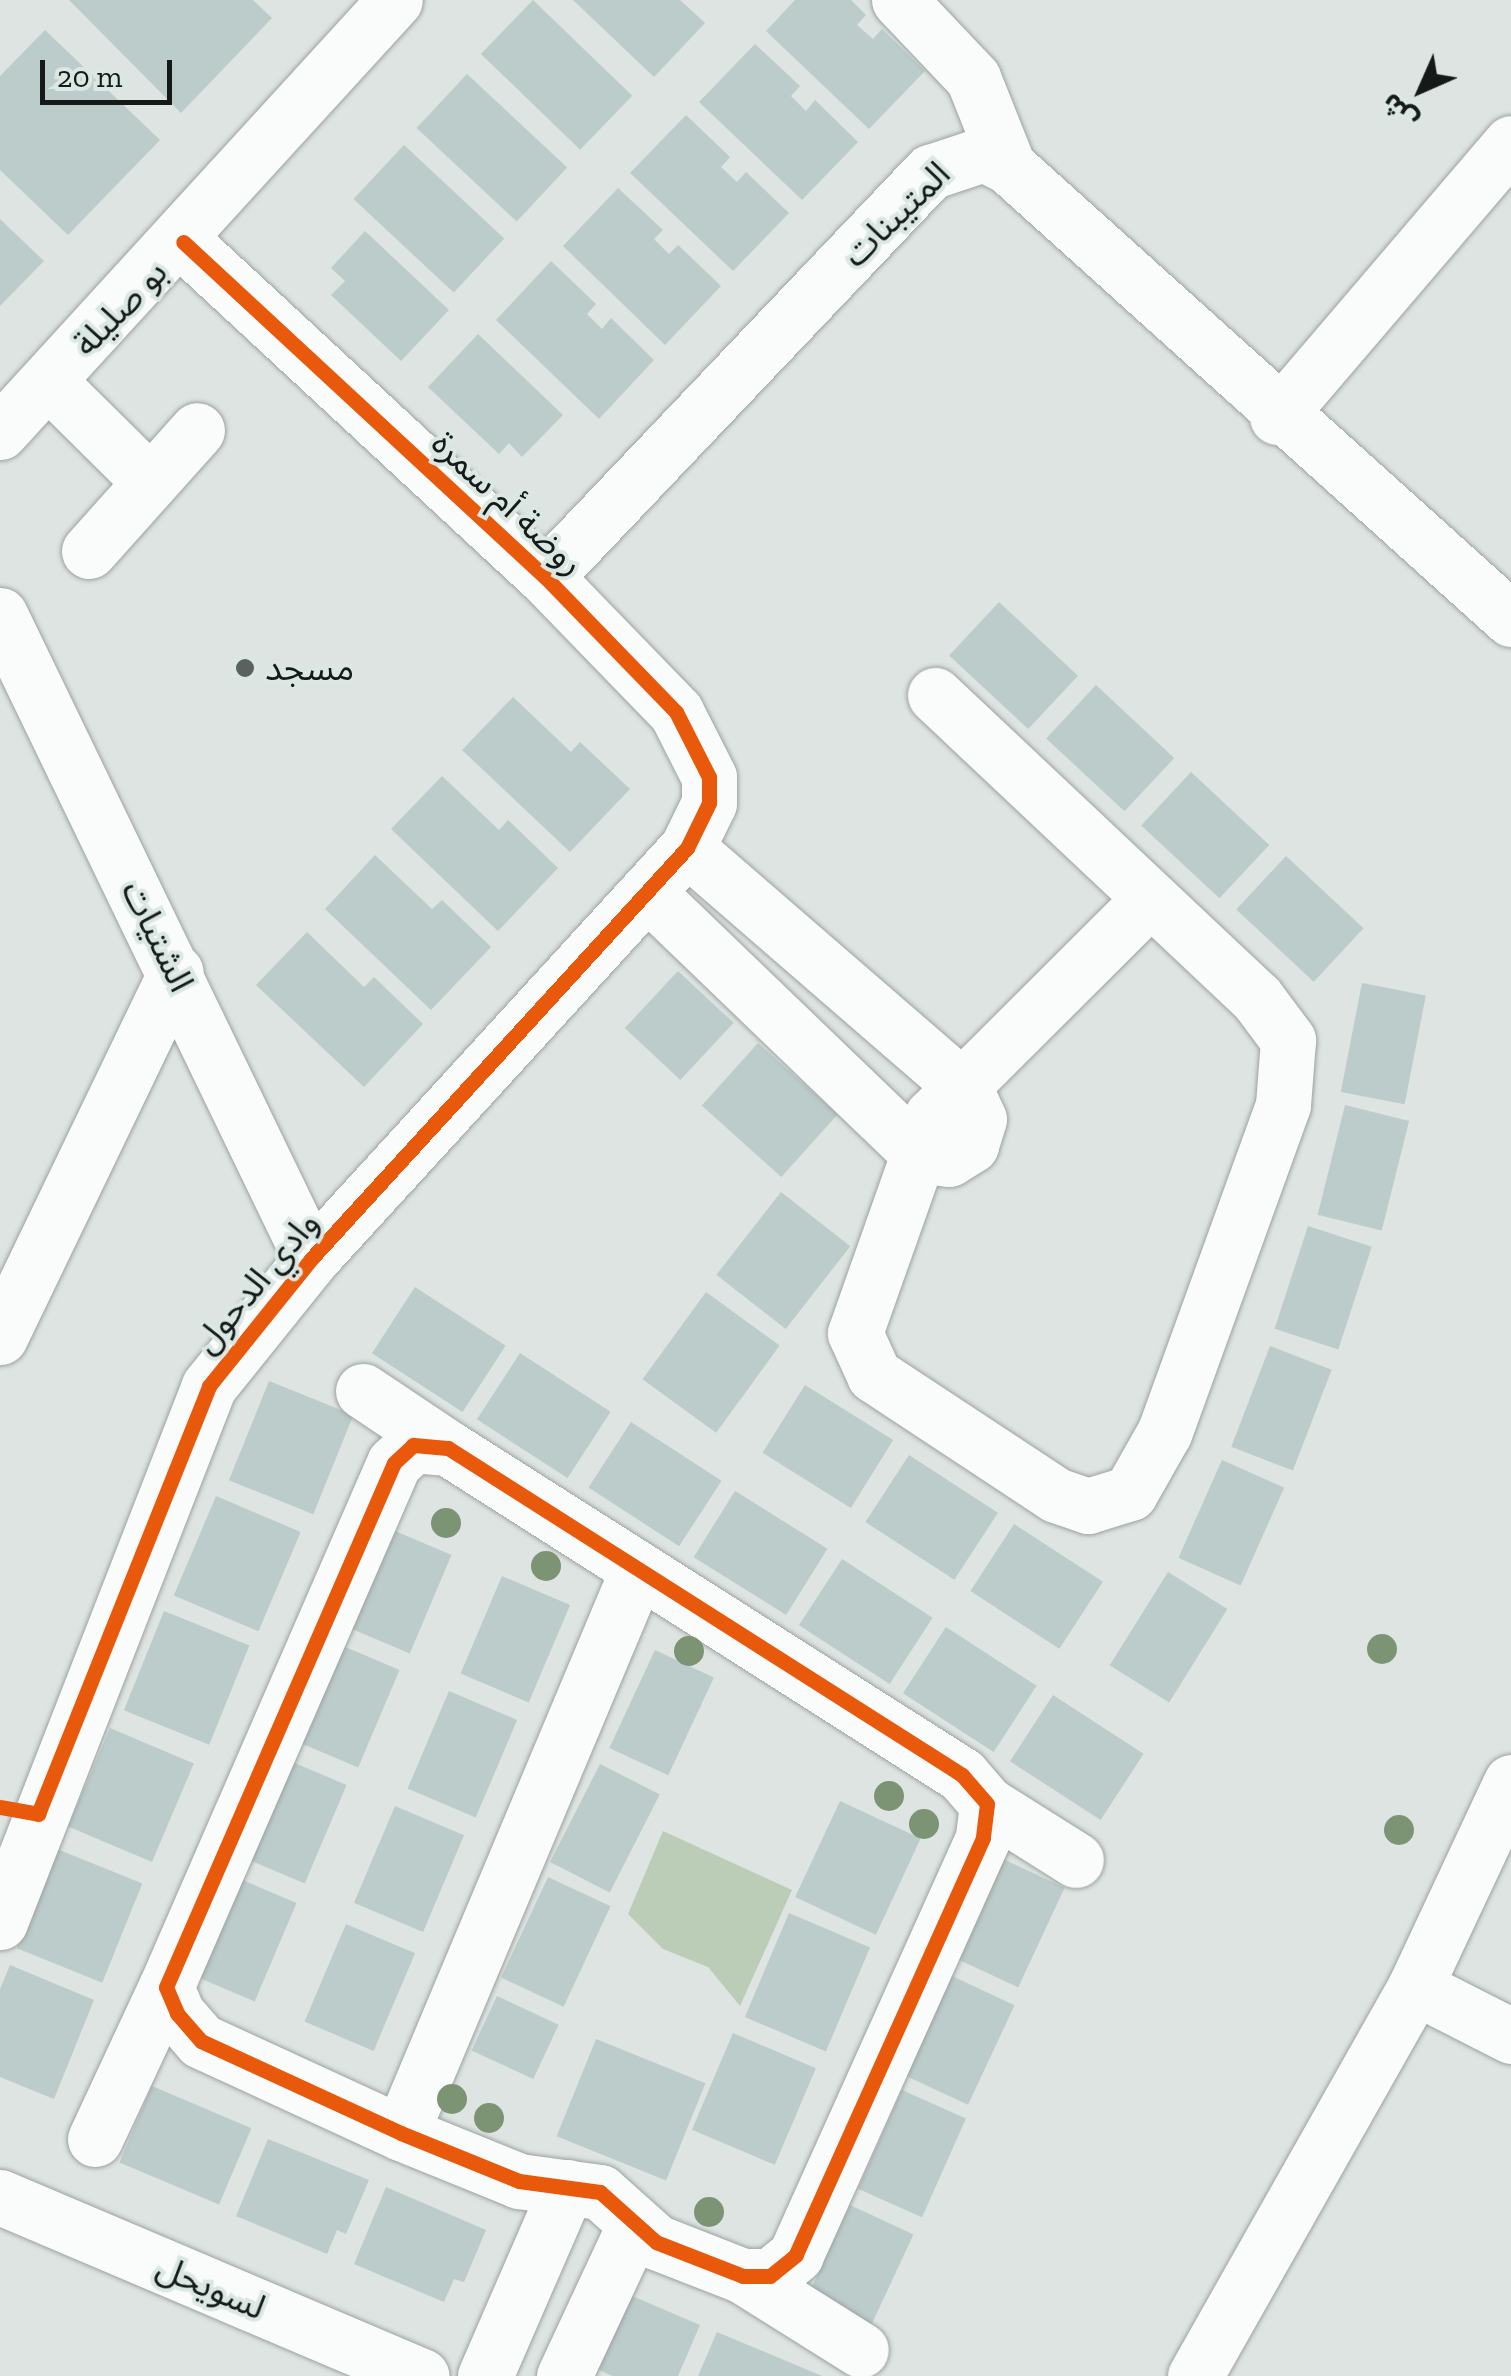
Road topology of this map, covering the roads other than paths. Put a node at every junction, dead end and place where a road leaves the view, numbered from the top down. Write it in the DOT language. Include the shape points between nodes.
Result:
graph roads {
  1 [pos="394,0"];
  2 [pos="899,0"];
  3 [pos="1511,143"];
  4 [pos="1008,166"];
  5 [pos="183,242"];
  6 [pos="49,382"];
  7 [pos="1277,417"];
  8 [pos="197,430"];
  9 [pos="0,432"];
  10 [pos="150,482"];
  11 [pos="89,551"];
  12 [pos="545,577"];
  13 [pos="1511,619"];
  14 [pos="4,640"];
  15 [pos="935,696"];
  16 [pos="687,848"];
  17 [pos="648,892"];
  18 [pos="1150,899"];
  19 [pos="176,972"];
  20 [pos="964,1089"];
  21 [pos="921,1156"];
  22 [pos="311,1259"];
  23 [pos="0,1337"];
  24 [pos="363,1392"];
  25 [pos="448,1448"];
  26 [pos="637,1571"];
  27 [pos="1511,1782"];
  28 [pos="987,1804"];
  29 [pos="19,1811"];
  30 [pos="1076,1860"];
  31 [pos="0,1922"];
  32 [pos="166,1987"];
  33 [pos="1415,1987"];
  34 [pos="1511,2036"];
  35 [pos="401,2133"];
  36 [pos="95,2139"];
  37 [pos="568,2187"];
  38 [pos="0,2197"];
  39 [pos="634,2226"];
  40 [pos="743,2276"];
  41 [pos="861,2350"];
  42 [pos="422,2376"];
  43 [pos="484,2376"];
  44 [pos="564,2376"];
  45 [pos="1195,2376"];
  1 -- 5 [label="street, بو صليلة"];
  2 -- 4 [label="street" via="973,78"];
  3 -- 7 [label="street"];
  4 -- 7 [label="street"];
  4 -- 12 [label="street, المتيبنات" via="963,155 930,172"];
  5 -- 6 [label="street, بو صليلة"];
  5 -- 12 [label="street, روضة أم سمرة"];
  6 -- 9 [label="street, بو صليلة"];
  6 -- 10 [label="street"];
  7 -- 13 [label="street"];
  8 -- 10 [label="street"];
  10 -- 11 [label="street"];
  12 -- 16 [label="street, روضة أم سمرة" via="694,741 709,803"];
  14 -- 19 [label="street, الشتيات"];
  15 -- 18 [label="street"];
  16 -- 17 [label="street, وادي الدحول"];
  16 -- 20 [label="street"];
  17 -- 21 [label="street"];
  17 -- 22 [label="street, وادي الدحول"];
  18 -- 20 [label="street"];
  18 -- 21 [label="street" via="1279,1020 1290,1065 1164,1433 1130,1493 1113,1505 1056,1496 874,1375 859,1352 854,1333"];
  19 -- 22 [label="street, الشتيات"];
  19 -- 23 [label="street"];
  20 -- 21 [label="street" via="979,1119 971,1145 948,1159"];
  22 -- 29 [label="street, وادي الدحول" via="192,1419"];
  24 -- 25 [label="street"];
  25 -- 26 [label="street"];
  25 -- 32 [label="street" via="413,1445 394,1463"];
  26 -- 28 [label="street" via="962,1775"];
  26 -- 35 [label="street"];
  27 -- 33 [label="street"];
  28 -- 30 [label="street"];
  28 -- 40 [label="street" via="983,1838 796,2255 770,2276"];
  29 -- 31 [label="street, وادي الدحول"];
  32 -- 35 [label="street" via="201,2042"];
  32 -- 36 [label="street"];
  33 -- 34 [label="street"];
  33 -- 45 [label="street"];
  35 -- 37 [label="street" via="519,2182"];
  37 -- 39 [label="street" via="600,2192"];
  37 -- 43 [label="street"];
  38 -- 42 [label="street, لسويحل"];
  39 -- 40 [label="street"];
  39 -- 44 [label="street"];
  40 -- 41 [label="street"];
}
